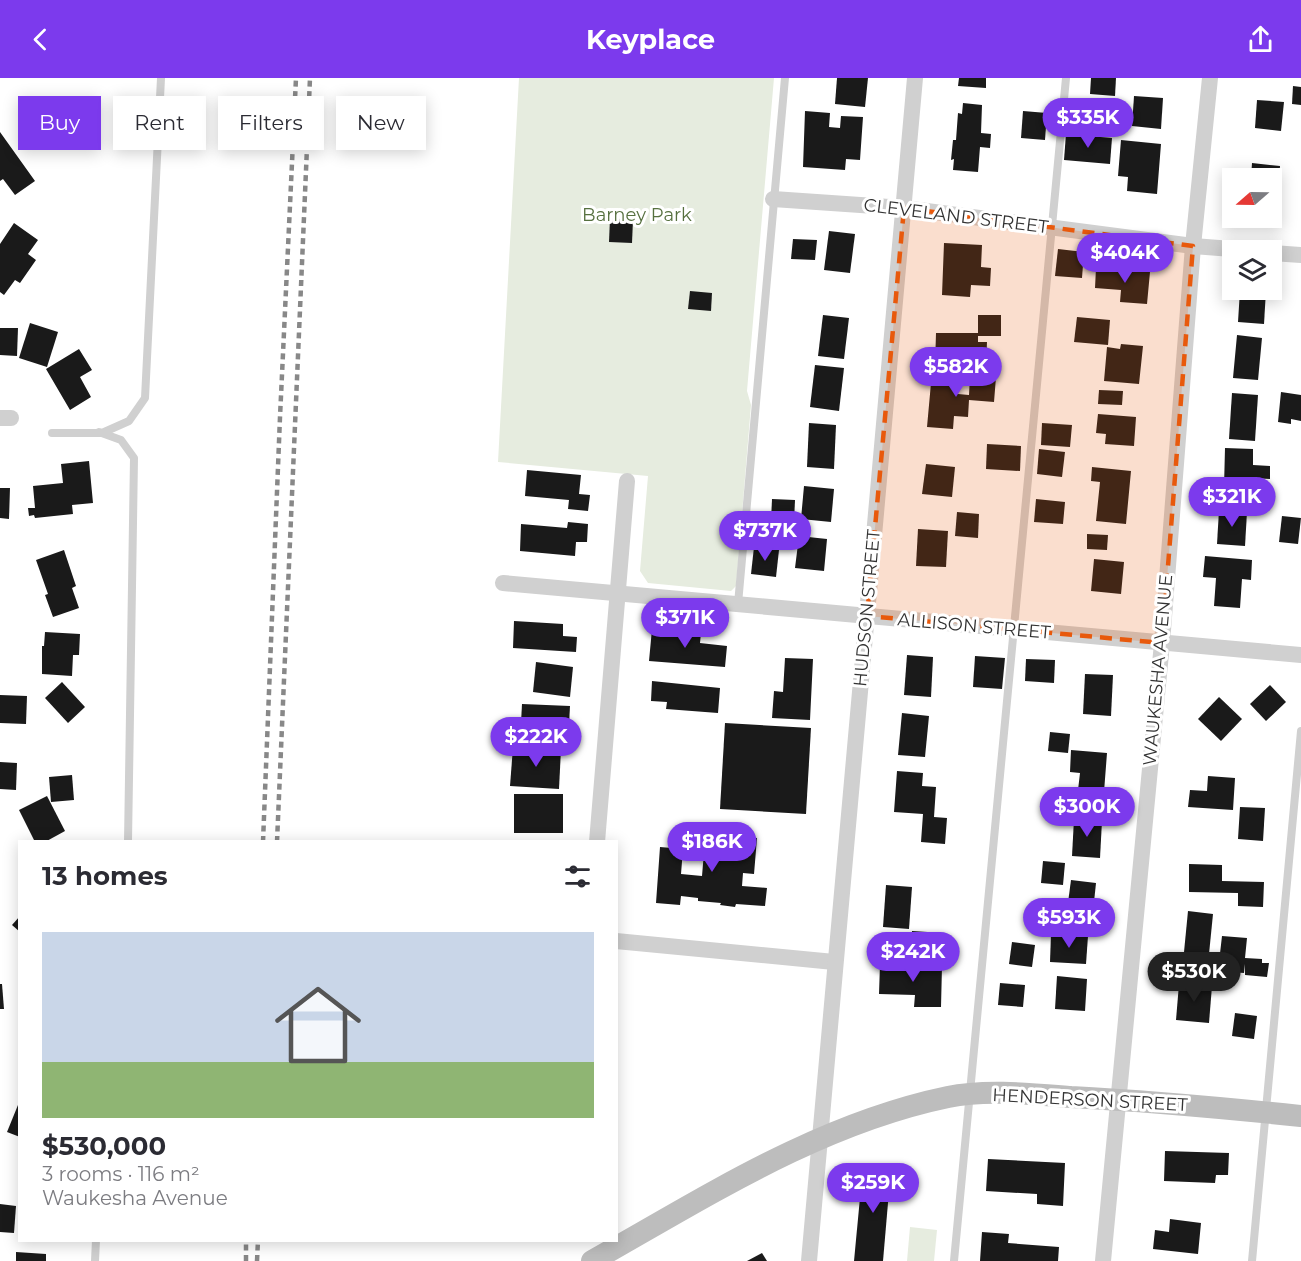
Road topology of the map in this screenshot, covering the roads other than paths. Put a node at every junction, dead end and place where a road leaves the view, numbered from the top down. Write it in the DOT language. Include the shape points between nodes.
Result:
graph roads {
  1 [pos="161,78"];
  2 [pos="785,78"];
  3 [pos="915,78"];
  4 [pos="1066,78"];
  5 [pos="1210,78"];
  6 [pos="773,198"];
  7 [pos="904,208"];
  8 [pos="1052,227"];
  9 [pos="1193,246"];
  10 [pos="1222,248"];
  11 [pos="1282,254"];
  12 [pos="1301,255"];
  13 [pos="99,432"];
  14 [pos="52,433"];
  15 [pos="627,481"];
  16 [pos="503,583"];
  17 [pos="617,594"];
  18 [pos="738,604"];
  19 [pos="867,616"];
  20 [pos="1014,629"];
  21 [pos="1162,643"];
  22 [pos="1301,655"];
  23 [pos="1301,731"];
  24 [pos="128,840"];
  25 [pos="597,840"];
  26 [pos="618,941"];
  27 [pos="834,962"];
  28 [pos="969,1095"];
  29 [pos="1118,1099"];
  30 [pos="1265,1112"];
  31 [pos="1301,1116"];
  32 [pos="820,1137"];
  33 [pos="96,1242"];
  34 [pos="94,1261"];
  35 [pos="592,1261"];
  36 [pos="809,1261"];
  37 [pos="954,1261"];
  38 [pos="1103,1261"];
  39 [pos="1252,1261"];
  1 -- 13 [label="lane" via="145,398 129,421"];
  2 -- 6 [label="lane"];
  3 -- 7 [label="street, HUDSON STREET"];
  4 -- 8 [label="lane"];
  5 -- 9 [label="street, WAUKESHA AVENUE"];
  6 -- 7 [label="street, CLEVELAND STREET"];
  6 -- 18 [label="lane"];
  7 -- 8 [label="street, CLEVELAND STREET"];
  7 -- 19 [label="street, HUDSON STREET"];
  8 -- 9 [label="street, CLEVELAND STREET"];
  8 -- 20 [label="lane"];
  9 -- 10 [label="street, CLEVELAND STREET"];
  9 -- 21 [label="street, WAUKESHA AVENUE"];
  11 -- 12 [label="street"];
  13 -- 14 [label="lane"];
  13 -- 24 [label="lane" via="122,440 134,458"];
  15 -- 17 [label="street"];
  16 -- 17 [label="street, ALLISON STREET"];
  17 -- 18 [label="street, ALLISON STREET"];
  17 -- 25 [label="street"];
  18 -- 19 [label="street, ALLISON STREET"];
  19 -- 20 [label="street, ALLISON STREET"];
  19 -- 27 [label="street, HUDSON STREET"];
  20 -- 21 [label="street, ALLISON STREET"];
  20 -- 28 [label="lane"];
  21 -- 22 [label="street, ALLISON STREET"];
  21 -- 29 [label="street, WAUKESHA AVENUE"];
  23 -- 30 [label="lane"];
  26 -- 27 [label="street"];
  27 -- 32 [label="street, HUDSON STREET"];
  28 -- 29 [label="main road, HENDERSON STREET" via="1007,1093"];
  28 -- 32 [label="main road, HENDERSON STREET" via="950,1096 884,1114"];
  28 -- 37 [label="lane"];
  29 -- 30 [label="main road, HENDERSON STREET"];
  29 -- 38 [label="street, WAUKESHA AVENUE"];
  30 -- 31 [label="main road, HENDERSON STREET"];
  30 -- 39 [label="lane"];
  32 -- 35 [label="main road, HENDERSON STREET"];
  32 -- 36 [label="street, HUDSON STREET"];
  33 -- 34 [label="lane"];
}
